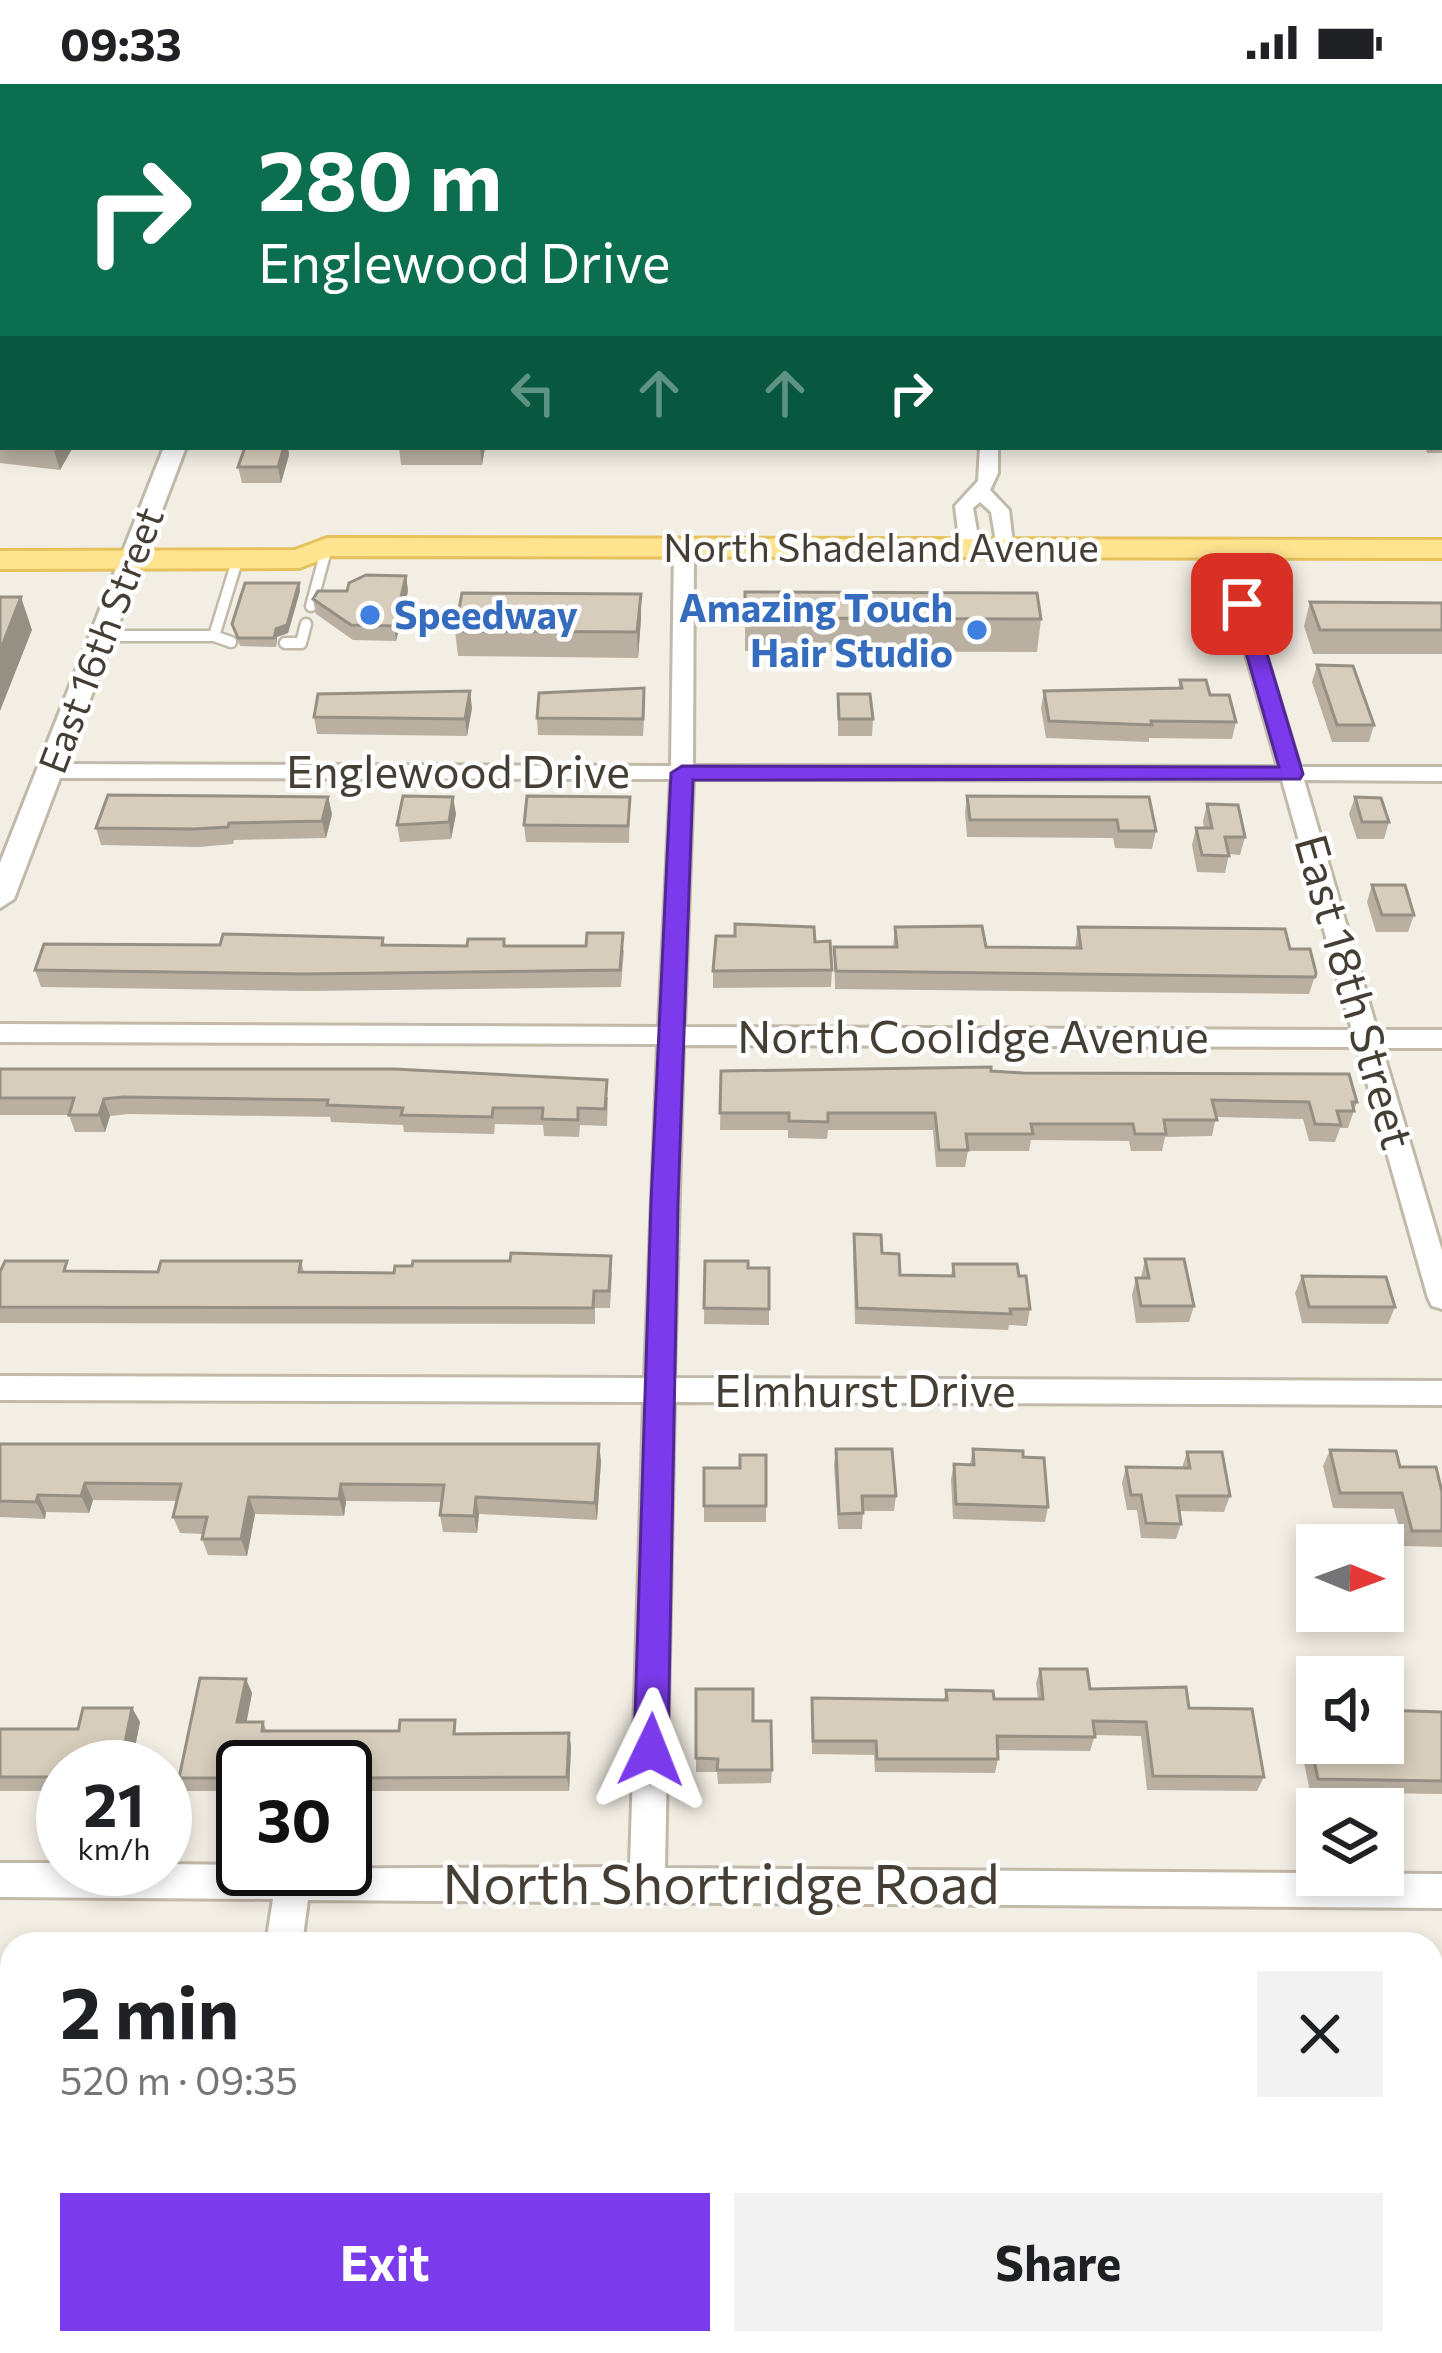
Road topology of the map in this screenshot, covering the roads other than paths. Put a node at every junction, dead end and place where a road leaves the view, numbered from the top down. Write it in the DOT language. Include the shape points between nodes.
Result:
graph roads {
  1 [pos="174,450"];
  2 [pos="989,450"];
  3 [pos="982,493"];
  4 [pos="0,531"];
  5 [pos="138,546"];
  6 [pos="323,547"];
  7 [pos="684,548"];
  8 [pos="970,548"];
  9 [pos="1007,548"];
  10 [pos="1226,549"];
  11 [pos="1442,549"];
  12 [pos="0,560"];
  13 [pos="237,560"];
  14 [pos="311,606"];
  15 [pos="306,624"];
  16 [pos="103,636"];
  17 [pos="214,636"];
  18 [pos="231,642"];
  19 [pos="285,643"];
  20 [pos="50,771"];
  21 [pos="682,773"];
  22 [pos="1292,774"];
  23 [pos="1442,774"];
  24 [pos="0,899"];
  25 [pos="0,1033"];
  26 [pos="671,1036"];
  27 [pos="1366,1038"];
  28 [pos="1442,1039"];
  29 [pos="1442,1298"];
  30 [pos="0,1388"];
  31 [pos="661,1390"];
  32 [pos="1442,1393"];
  33 [pos="0,1880"];
  34 [pos="216,1881"];
  35 [pos="372,1883"];
  36 [pos="647,1885"];
  37 [pos="1442,1891"];
  38 [pos="291,1896"];
  39 [pos="286,1932"];
  1 -- 5 [label="street, East 16th Street"];
  2 -- 3 [label="street"];
  3 -- 8 [label="street" via="964,506"];
  3 -- 9 [label="street" via="1000,510"];
  4 -- 5 [label="main road, North Shadeland Avenue"];
  5 -- 6 [label="main road, North Shadeland Avenue" via="307,533"];
  5 -- 12 [label="main road, North Shadeland Avenue"];
  5 -- 13 [label="main road, North Shadeland Avenue"];
  5 -- 16 [label="street, East 16th Street"];
  6 -- 7 [label="main road, North Shadeland Avenue"];
  6 -- 13 [label="main road, North Shadeland Avenue" via="299,559"];
  6 -- 14 [label="lane"];
  7 -- 8 [label="main road, North Shadeland Avenue"];
  7 -- 21 [label="street"];
  8 -- 9 [label="main road, North Shadeland Avenue"];
  9 -- 10 [label="main road, North Shadeland Avenue"];
  10 -- 11 [label="main road, North Shadeland Avenue"];
  10 -- 22 [label="street, East 18th Street"];
  13 -- 17 [label="lane"];
  15 -- 19 [label="lane" via="301,643"];
  16 -- 17 [label="lane"];
  16 -- 20 [label="street, East 16th Street"];
  17 -- 18 [label="lane"];
  20 -- 21 [label="street, Englewood Drive"];
  20 -- 24 [label="street, East 16th Street"];
  21 -- 22 [label="street, Englewood Drive"];
  21 -- 26 [label="street"];
  22 -- 23 [label="street, Englewood Drive"];
  22 -- 27 [label="street, East 18th Street"];
  25 -- 26 [label="street, North Coolidge Avenue"];
  26 -- 27 [label="street, North Coolidge Avenue"];
  26 -- 31 [label="street"];
  27 -- 28 [label="street, North Coolidge Avenue"];
  27 -- 29 [label="street, East 18th Street"];
  30 -- 31 [label="street, Elmhurst Drive"];
  31 -- 32 [label="street, Elmhurst Drive"];
  31 -- 36 [label="street"];
  33 -- 34 [label="street, North Shortridge Road"];
  35 -- 36 [label="street, North Shortridge Road"];
  36 -- 37 [label="street, North Shortridge Road"];
  38 -- 39 [label="street"];
}
